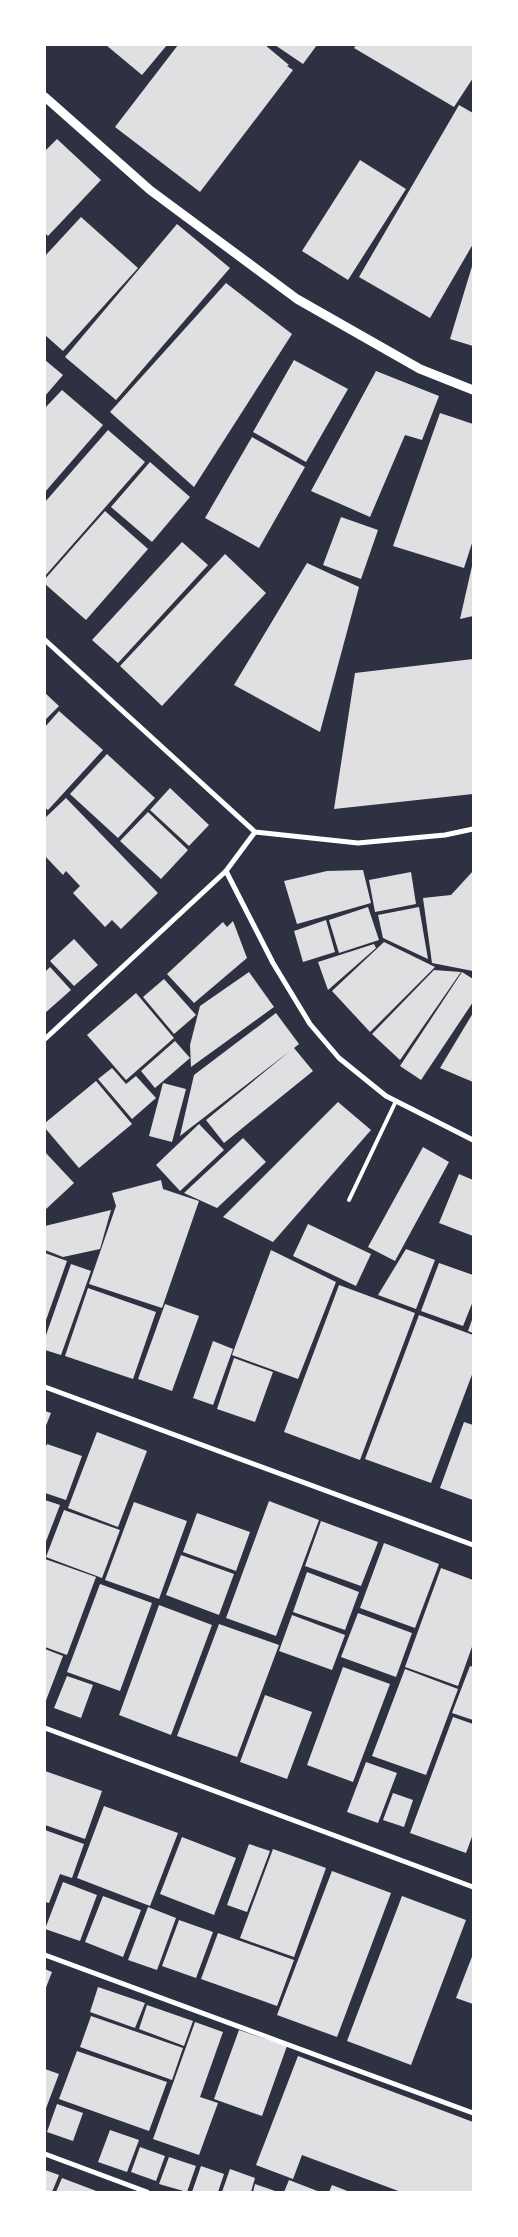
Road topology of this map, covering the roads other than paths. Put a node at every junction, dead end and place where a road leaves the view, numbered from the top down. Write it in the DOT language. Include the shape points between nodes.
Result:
graph roads {
  1 [pos="45,98"];
  2 [pos="473,390"];
  3 [pos="45,640"];
  4 [pos="473,829"];
  5 [pos="255,832"];
  6 [pos="226,871"];
  7 [pos="45,1039"];
  8 [pos="396,1101"];
  9 [pos="473,1140"];
  10 [pos="349,1200"];
  11 [pos="45,1387"];
  12 [pos="473,1545"];
  13 [pos="45,1728"];
  14 [pos="473,1887"];
  15 [pos="45,1955"];
  16 [pos="473,2113"];
  17 [pos="45,2154"];
  18 [pos="147,2192"];
  1 -- 2 [label="street" via="150,190 297,299 420,369"];
  3 -- 5 [label="street"];
  4 -- 5 [label="street" via="445,835 358,843"];
  5 -- 6 [label="street"];
  6 -- 7 [label="street"];
  6 -- 8 [label="street" via="273,963 310,1024 339,1058"];
  8 -- 9 [label="street"];
  8 -- 10 [label="lane"];
  11 -- 12 [label="street"];
  13 -- 14 [label="street"];
  15 -- 16 [label="street"];
  17 -- 18 [label="street"];
}
